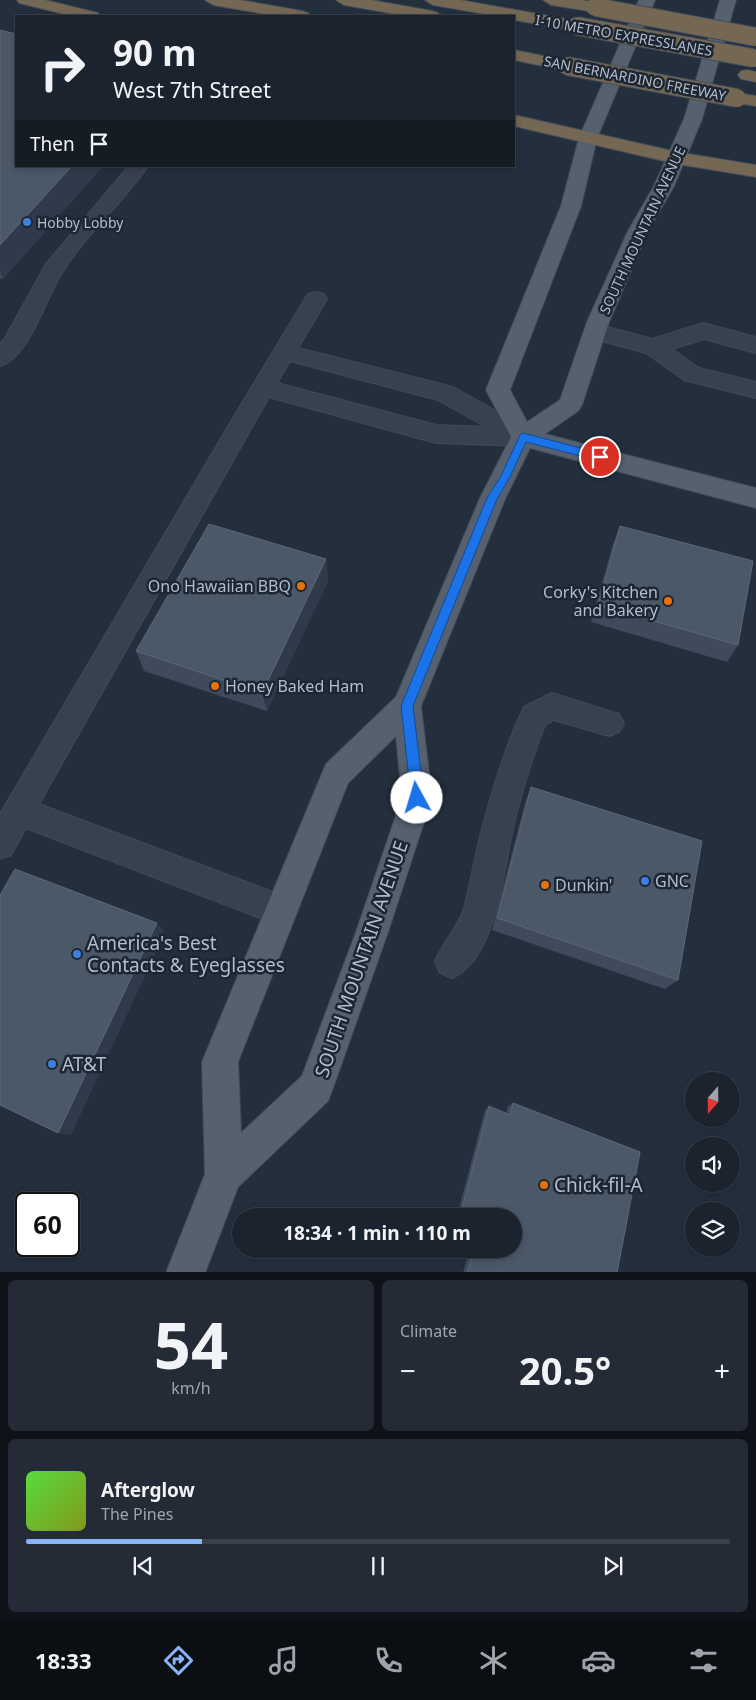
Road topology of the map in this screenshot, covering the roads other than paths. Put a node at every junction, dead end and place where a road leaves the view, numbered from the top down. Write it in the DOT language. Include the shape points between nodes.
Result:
graph roads {
  1 [pos="26,0"];
  2 [pos="213,0"];
  3 [pos="344,0"];
  4 [pos="433,0"];
  5 [pos="551,0"];
  6 [pos="647,0"];
  7 [pos="728,0"];
  8 [pos="88,15"];
  9 [pos="296,15"];
  10 [pos="426,15"];
  11 [pos="756,37"];
  12 [pos="606,48"];
  13 [pos="515,56"];
  14 [pos="643,56"];
  15 [pos="691,64"];
  16 [pos="753,67"];
  17 [pos="756,101"];
  18 [pos="515,121"];
  19 [pos="588,138"];
  20 [pos="677,158"];
  21 [pos="138,167"];
  22 [pos="756,172"];
  23 [pos="316,299"];
  24 [pos="594,332"];
  25 [pos="756,344"];
  26 [pos="653,347"];
  27 [pos="284,352"];
  28 [pos="0,358"];
  29 [pos="263,387"];
  30 [pos="756,390"];
  31 [pos="523,437"];
  32 [pos="756,498"];
  33 [pos="407,706"];
  34 [pos="609,723"];
  35 [pos="19,811"];
  36 [pos="0,844"];
  37 [pos="281,910"];
  38 [pos="452,961"];
  39 [pos="224,1174"];
  40 [pos="185,1272"];
  1 -- 8 [label="highway"];
  2 -- 9 [label="highway"];
  3 -- 10 [label="highway"];
  4 -- 16 [label="highway, I-10 METRO EXPRESSLANES, bridge" via="577,26"];
  5 -- 11 [label="highway, bridge"];
  6 -- 19 [label="main road"];
  7 -- 20 [label="main road, SOUTH MOUNTAIN AVENUE" via="693,118"];
  12 -- 14 [label="highway, I-10 METRO EXPRESSLANES"];
  13 -- 17 [label="highway, SAN BERNARDINO FREEWAY, bridge"];
  15 -- 16 [label="highway, I-10 METRO EXPRESSLANES"];
  18 -- 19 [label="highway"];
  19 -- 20 [label="highway"];
  19 -- 31 [label="main road" via="571,206 498,390"];
  20 -- 22 [label="highway"];
  20 -- 24 [label="main road, SOUTH MOUNTAIN AVENUE" via="638,232"];
  21 -- 28 [label="lane" via="53,270 14,343"];
  23 -- 27 [label="lane"];
  24 -- 26 [label="lane"];
  24 -- 31 [label="main road, SOUTH MOUNTAIN AVENUE" via="570,405"];
  25 -- 26 [label="lane" via="703,331"];
  26 -- 30 [label="lane" via="692,374"];
  27 -- 29 [label="lane"];
  27 -- 31 [label="lane" via="444,393"];
  29 -- 31 [label="lane" via="436,434"];
  29 -- 35 [label="lane"];
  31 -- 32 [label="main road"];
  31 -- 33 [label="main road, SOUTH MOUNTAIN AVENUE" via="493,498"];
  33 -- 37 [label="main road, SOUTH MOUNTAIN AVENUE" via="337,774"];
  33 -- 39 [label="main road, SOUTH MOUNTAIN AVENUE" via="417,798 315,1088"];
  34 -- 38 [label="lane" via="552,706 534,716 500,819 480,908 470,937"];
  35 -- 36 [label="lane"];
  35 -- 37 [label="lane"];
  37 -- 39 [label="main road, SOUTH MOUNTAIN AVENUE" via="220,1062"];
  39 -- 40 [label="main road, SOUTH MOUNTAIN AVENUE"];
}
